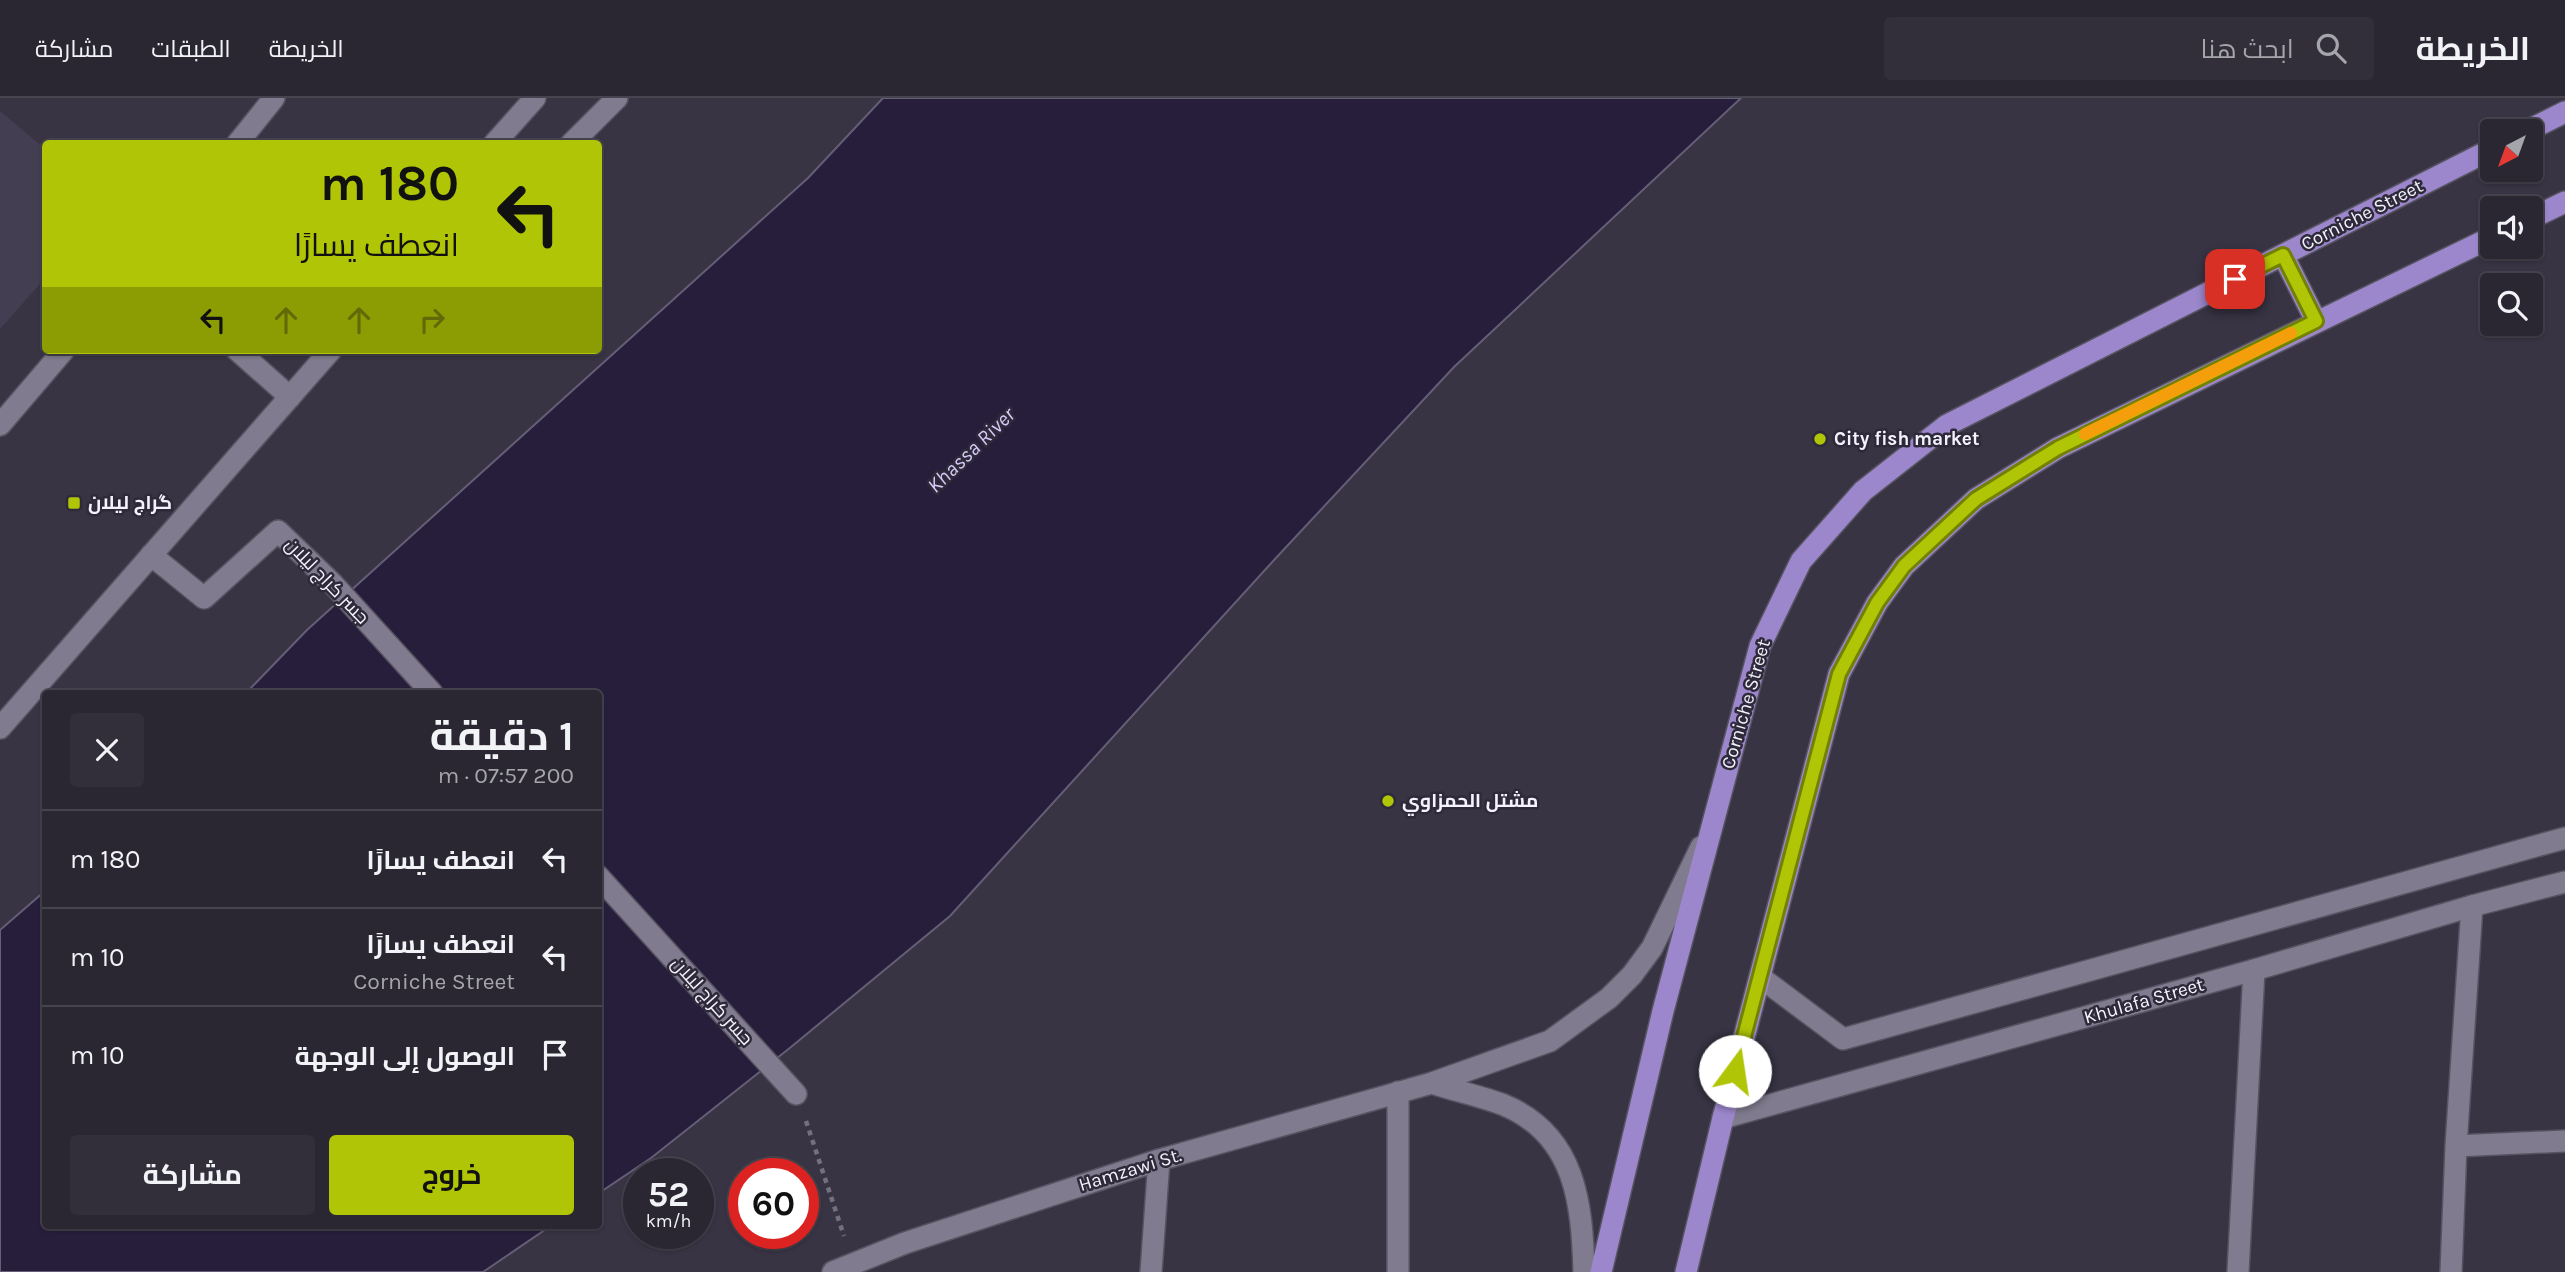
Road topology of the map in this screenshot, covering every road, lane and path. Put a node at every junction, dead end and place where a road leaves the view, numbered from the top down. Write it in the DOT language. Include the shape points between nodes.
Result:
graph roads {
  1 [pos="274,98"];
  2 [pos="535,98"];
  3 [pos="617,98"];
  4 [pos="2565,112"];
  5 [pos="2543,123"];
  6 [pos="240,140"];
  7 [pos="498,140"];
  8 [pos="575,140"];
  9 [pos="2480,155"];
  10 [pos="2565,202"];
  11 [pos="2543,213"];
  12 [pos="2480,243"];
  13 [pos="2283,255"];
  14 [pos="2316,321"];
  15 [pos="61,354"];
  16 [pos="242,354"];
  17 [pos="328,354"];
  18 [pos="290,397"];
  19 [pos="0,425"];
  20 [pos="151,555"];
  21 [pos="429,690"];
  22 [pos="0,728"];
  23 [pos="1714,820"];
  24 [pos="2565,838"];
  25 [pos="602,880"];
  26 [pos="2565,882"];
  27 [pos="2472,906"];
  28 [pos="2254,970"];
  29 [pos="1760,977"];
  30 [pos="1432,1083"];
  31 [pos="1398,1092"];
  32 [pos="796,1094"];
  33 [pos="1723,1118"];
  34 [pos="2565,1141"];
  35 [pos="2456,1146"];
  36 [pos="1159,1160"];
  37 [pos="853,1263"];
  38 [pos="832,1272"];
  39 [pos="1151,1272"];
  40 [pos="1398,1272"];
  41 [pos="1584,1272"];
  42 [pos="1601,1272"];
  43 [pos="1686,1272"];
  44 [pos="2238,1272"];
  45 [pos="2451,1272"];
  1 -- 6 [label="street"];
  2 -- 7 [label="street"];
  3 -- 8 [label="street"];
  4 -- 5 [label="main road"];
  9 -- 13 [label="main road, Corniche Street"];
  10 -- 11 [label="main road"];
  12 -- 14 [label="main road"];
  13 -- 14 [label="main road"];
  13 -- 23 [label="main road, Corniche Street" via="1947,425 1863,491 1801,561 1760,646"];
  14 -- 29 [label="main road" via="2058,448 1976,499 1904,566 1877,603 1839,674"];
  15 -- 19 [label="street"];
  16 -- 18 [label="street"];
  17 -- 18 [label="street"];
  18 -- 20 [label="street"];
  20 -- 21 [label="street, جسر كراج ليلان" via="204,598 278,531"];
  20 -- 22 [label="street"];
  23 -- 30 [label="street, Hamzawi St." via="1652,948 1609,998 1550,1041"];
  23 -- 42 [label="main road, Corniche Street"];
  24 -- 29 [label="street" via="1843,1039"];
  25 -- 32 [label="street, جسر كراج ليلان"];
  26 -- 27 [label="street, Khulafa Street"];
  27 -- 28 [label="street, Khulafa Street"];
  27 -- 35 [label="street"];
  28 -- 33 [label="street, Khulafa Street"];
  28 -- 44 [label="street"];
  29 -- 33 [label="main road"];
  30 -- 31 [label="street, Hamzawi St."];
  30 -- 41 [label="street" via="1505,1105 1553,1142 1577,1190"];
  31 -- 36 [label="street, Hamzawi St."];
  31 -- 40 [label="street"];
  32 -- 37 [label="path"];
  33 -- 43 [label="main road"];
  34 -- 35 [label="street"];
  35 -- 45 [label="street"];
  36 -- 37 [label="street, Hamzawi St."];
  36 -- 39 [label="street"];
  37 -- 38 [label="street, Hamzawi St."];
}
